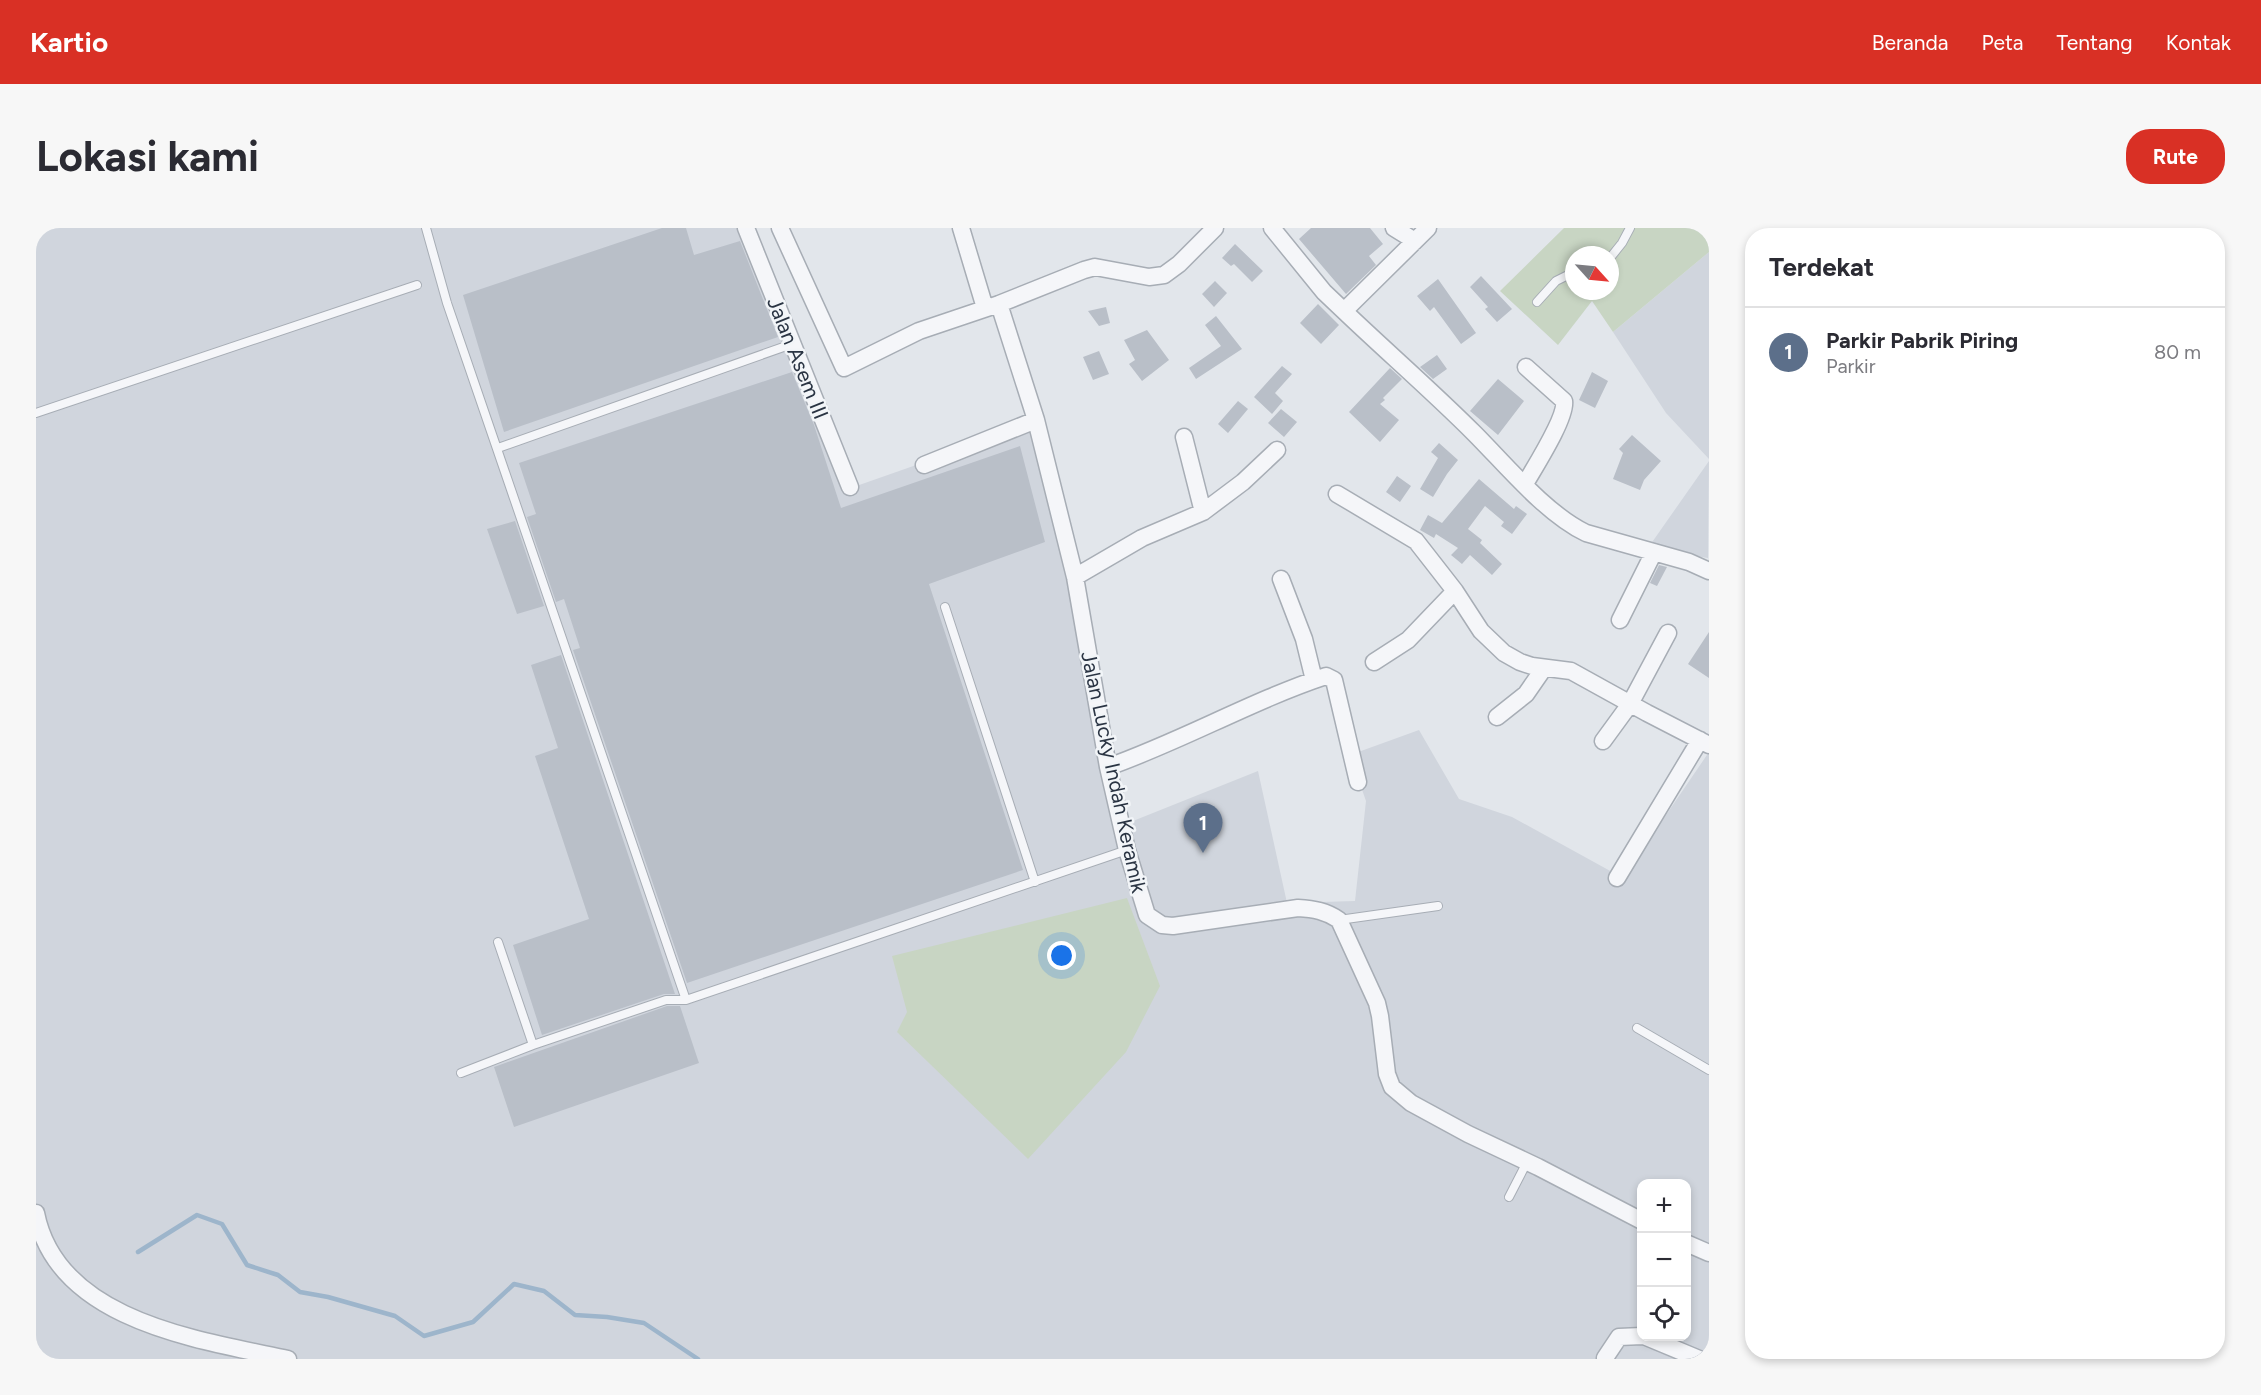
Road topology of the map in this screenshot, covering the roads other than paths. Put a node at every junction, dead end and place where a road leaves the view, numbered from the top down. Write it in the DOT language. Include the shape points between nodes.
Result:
graph roads {
  1 [pos="426,228"];
  2 [pos="746,228"];
  3 [pos="780,228"];
  4 [pos="961,228"];
  5 [pos="1215,228"];
  6 [pos="1272,228"];
  7 [pos="1394,228"];
  8 [pos="1428,228"];
  9 [pos="1630,228"];
  10 [pos="1415,241"];
  11 [pos="1619,247"];
  12 [pos="1565,276"];
  13 [pos="417,285"];
  14 [pos="1537,302"];
  15 [pos="992,306"];
  16 [pos="1344,311"];
  17 [pos="792,344"];
  18 [pos="1526,367"];
  19 [pos="36,413"];
  20 [pos="1036,420"];
  21 [pos="1184,437"];
  22 [pos="498,448"];
  23 [pos="1277,450"];
  24 [pos="924,465"];
  25 [pos="1525,484"];
  26 [pos="850,487"];
  27 [pos="1337,494"];
  28 [pos="1203,512"];
  29 [pos="1654,552"];
  30 [pos="1709,571"];
  31 [pos="1075,577"];
  32 [pos="1281,579"];
  33 [pos="1455,591"];
  34 [pos="945,607"];
  35 [pos="1620,620"];
  36 [pos="1668,633"];
  37 [pos="1374,662"];
  38 [pos="1544,668"];
  39 [pos="1314,680"];
  40 [pos="1630,704"];
  41 [pos="1497,717"];
  42 [pos="1603,741"];
  43 [pos="1704,742"];
  44 [pos="1108,767"];
  45 [pos="1358,782"];
  46 [pos="1127,850"];
  47 [pos="1617,878"];
  48 [pos="1035,882"];
  49 [pos="1438,906"];
  50 [pos="1339,920"];
  51 [pos="498,942"];
  52 [pos="686,1000"];
  53 [pos="1636,1028"];
  54 [pos="533,1045"];
  55 [pos="1709,1070"];
  56 [pos="461,1073"];
  57 [pos="1527,1162"];
  58 [pos="1509,1197"];
  59 [pos="1637,1219"];
  60 [pos="38,1232"];
  61 [pos="1691,1245"];
  62 [pos="1709,1253"];
  63 [pos="1637,1336"];
  64 [pos="1654,1341"];
  65 [pos="1605,1358"];
  66 [pos="288,1359"];
  67 [pos="1699,1359"];
  1 -- 22 [label="lane" via="447,303"];
  2 -- 17 [label="street, Jalan Asem III"];
  3 -- 15 [label="street" via="844,368 919,330"];
  4 -- 15 [label="street, Jalan Lucky Indah Keramik"];
  5 -- 15 [label="street" via="1164,275 1149,277 1095,267"];
  6 -- 16 [label="street"];
  7 -- 10 [label="street"];
  8 -- 10 [label="street"];
  9 -- 11 [label="lane"];
  10 -- 16 [label="street"];
  12 -- 14 [label="lane"];
  13 -- 19 [label="lane"];
  15 -- 20 [label="street, Jalan Lucky Indah Keramik"];
  16 -- 25 [label="street"];
  17 -- 22 [label="lane"];
  17 -- 26 [label="street, Jalan Asem III"];
  18 -- 25 [label="street" via="1564,401 1565,407"];
  20 -- 24 [label="street"];
  20 -- 31 [label="street, Jalan Lucky Indah Keramik"];
  21 -- 28 [label="street"];
  22 -- 52 [label="lane"];
  23 -- 28 [label="street" via="1243,483"];
  25 -- 29 [label="street" via="1572,526"];
  27 -- 33 [label="street" via="1416,541"];
  28 -- 31 [label="street" via="1150,534"];
  29 -- 30 [label="street"];
  29 -- 35 [label="street"];
  31 -- 44 [label="street, Jalan Lucky Indah Keramik"];
  32 -- 39 [label="street" via="1304,639"];
  33 -- 37 [label="street" via="1408,640"];
  33 -- 38 [label="street" via="1492,643 1520,662"];
  34 -- 48 [label="lane"];
  36 -- 40 [label="street"];
  38 -- 40 [label="street" via="1572,671"];
  38 -- 41 [label="street" via="1526,694"];
  39 -- 44 [label="street"];
  39 -- 45 [label="street" via="1326,676 1334,680"];
  40 -- 42 [label="street"];
  40 -- 43 [label="street"];
  43 -- 47 [label="street"];
  44 -- 46 [label="street, Jalan Lucky Indah Keramik"];
  46 -- 48 [label="lane"];
  46 -- 50 [label="street, Jalan Lucky Indah Keramik" via="1147,915 1162,925 1185,926 1298,908 1324,912"];
  48 -- 52 [label="lane"];
  49 -- 50 [label="lane"];
  50 -- 57 [label="street" via="1377,1003 1392,1087 1411,1103"];
  51 -- 54 [label="lane"];
  52 -- 54 [label="lane" via="666,1000"];
  53 -- 55 [label="lane"];
  54 -- 56 [label="lane"];
  57 -- 58 [label="lane"];
  57 -- 59 [label="street"];
  60 -- 66 [label="street" via="64,1272 118,1311 193,1338"];
  61 -- 62 [label="street"];
  63 -- 65 [label="street" via="1619,1337"];
  64 -- 67 [label="street"];
}
